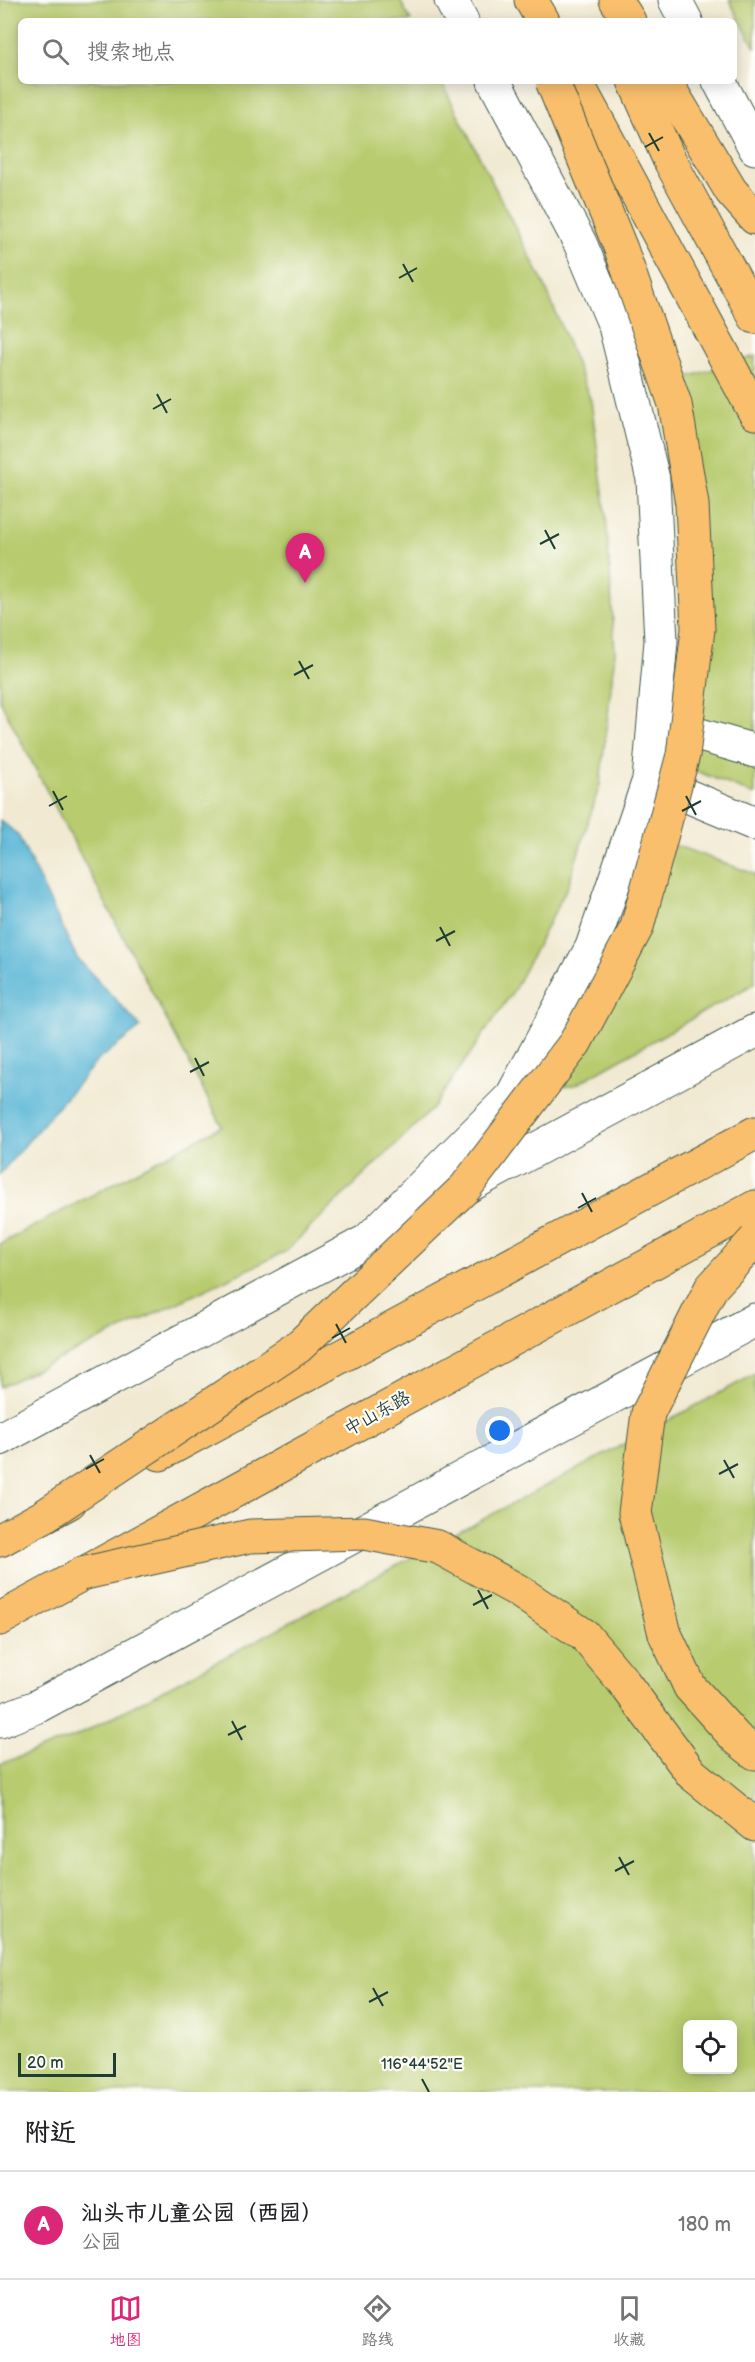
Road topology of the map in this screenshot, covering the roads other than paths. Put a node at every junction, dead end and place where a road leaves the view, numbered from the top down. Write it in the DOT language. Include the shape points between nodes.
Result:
graph roads {
  1 [pos="451,0"];
  2 [pos="519,0"];
  3 [pos="531,0"];
  4 [pos="597,0"];
  5 [pos="616,0"];
  6 [pos="675,0"];
  7 [pos="460,18"];
  8 [pos="526,18"];
  9 [pos="541,18"];
  10 [pos="606,18"];
  11 [pos="627,18"];
  12 [pos="684,18"];
  13 [pos="496,84"];
  14 [pos="553,84"];
  15 [pos="578,84"];
  16 [pos="635,84"];
  17 [pos="667,84"];
  18 [pos="721,84"];
  19 [pos="755,148"];
  20 [pos="755,218"];
  21 [pos="755,317"];
  22 [pos="755,414"];
  23 [pos="654,721"];
  24 [pos="755,751"];
  25 [pos="649,780"];
  26 [pos="755,824"];
  27 [pos="755,1031"];
  28 [pos="755,1133"];
  29 [pos="755,1207"];
  30 [pos="368,1240"];
  31 [pos="755,1240"];
  32 [pos="755,1320"];
  33 [pos="0,1439"];
  34 [pos="44,1516"];
  35 [pos="0,1540"];
  36 [pos="81,1574"];
  37 [pos="0,1619"];
  38 [pos="0,1720"];
  39 [pos="755,1753"];
  40 [pos="755,1825"];
  1 -- 7 [label="street"];
  2 -- 8 [label="main road"];
  3 -- 9 [label="main road"];
  4 -- 10 [label="main road"];
  5 -- 11 [label="main road"];
  6 -- 12 [label="street"];
  13 -- 23 [label="street" via="580,243 615,326 654,479 661,641"];
  14 -- 34 [label="main road, bridge" via="621,249 675,404 692,504 698,629 683,755 637,927 575,1042 465,1188 298,1347"];
  15 -- 22 [label="main road"];
  16 -- 21 [label="main road" via="669,159"];
  17 -- 20 [label="main road" via="731,191"];
  18 -- 19 [label="street"];
  23 -- 24 [label="street"];
  23 -- 25 [label="street"];
  25 -- 26 [label="street"];
  25 -- 30 [label="street" via="592,947 512,1095"];
  27 -- 30 [label="street"];
  28 -- 34 [label="main road, bridge"];
  29 -- 36 [label="main road, 中山东路, bridge"];
  30 -- 33 [label="street"];
  31 -- 39 [label="main road, bridge" via="711,1287 648,1413 635,1513 665,1634 690,1688 735,1738"];
  32 -- 38 [label="street" via="36,1707"];
  34 -- 35 [label="main road"];
  36 -- 37 [label="main road, 中山东路"];
  36 -- 40 [label="main road, bridge" via="250,1536 364,1533 438,1547 517,1590 584,1635 692,1774"];
}
